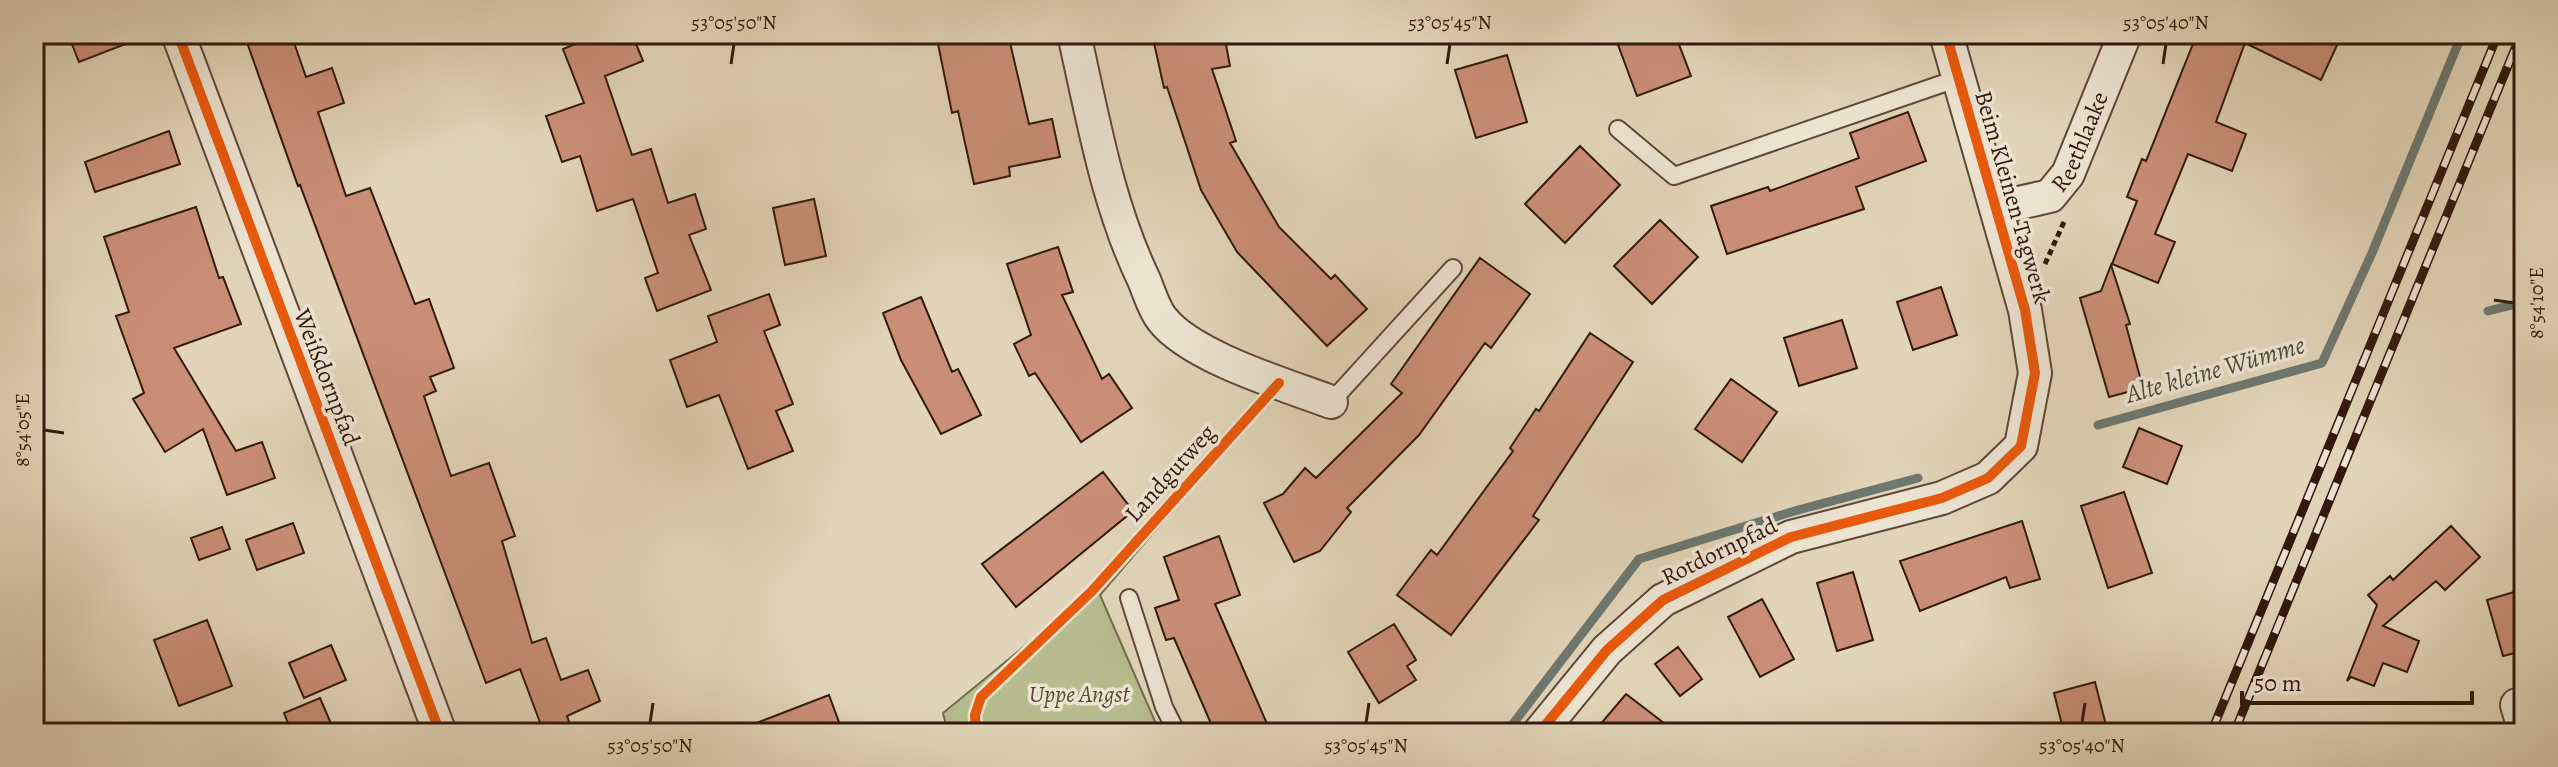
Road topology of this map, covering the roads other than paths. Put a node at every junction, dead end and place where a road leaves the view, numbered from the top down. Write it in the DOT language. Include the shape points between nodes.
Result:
graph roads {
  1 [pos="178,34"];
  2 [pos="1074,34"];
  3 [pos="1946,34"];
  4 [pos="2125,34"];
  5 [pos="1959,78"];
  6 [pos="1618,129"];
  7 [pos="1996,208"];
  8 [pos="1453,268"];
  9 [pos="2035,373"];
  10 [pos="1331,402"];
  11 [pos="1129,598"];
  12 [pos="2524,703"];
  13 [pos="2524,729"];
  14 [pos="440,733"];
  15 [pos="1177,733"];
  16 [pos="1539,733"];
  1 -- 14 [label="street, Weißdornpfad"];
  2 -- 10 [label="street" via="1125,241 1162,320 1190,343"];
  3 -- 5 [label="street, Beim Kleinen Tagwerk"];
  4 -- 7 [label="street, Reethlaake" via="2068,174 2050,196"];
  5 -- 6 [label="lane" via="1674,176"];
  5 -- 7 [label="street, Beim Kleinen Tagwerk"];
  7 -- 9 [label="street, Beim Kleinen Tagwerk" via="2025,310"];
  8 -- 10 [label="lane"];
  9 -- 16 [label="street, Rotdornpfad" via="2021,446 1988,478 1942,498 1791,537 1663,600 1607,650"];
  11 -- 15 [label="lane"];
  12 -- 13 [label="street" via="2517,705"];
}
